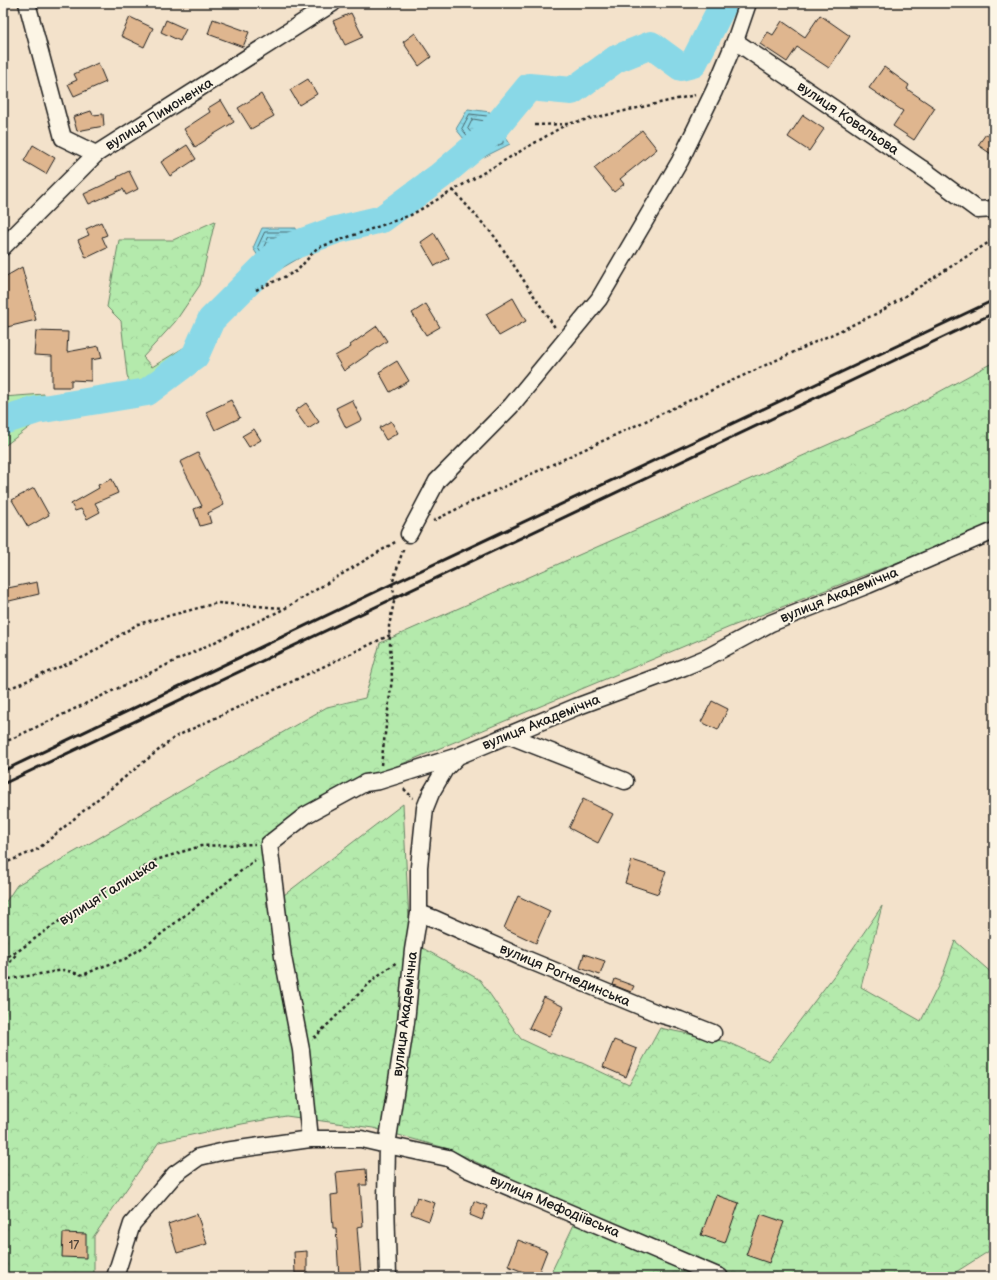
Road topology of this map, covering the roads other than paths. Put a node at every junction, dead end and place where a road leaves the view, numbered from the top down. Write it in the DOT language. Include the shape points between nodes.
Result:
graph roads {
  1 [pos="27,3"];
  2 [pos="332,3"];
  3 [pos="748,3"];
  4 [pos="735,41"];
  5 [pos="96,154"];
  6 [pos="994,209"];
  7 [pos="3,247"];
  8 [pos="994,531"];
  9 [pos="409,534"];
  10 [pos="508,735"];
  11 [pos="458,756"];
  12 [pos="625,781"];
  13 [pos="419,913"];
  14 [pos="713,1033"];
  15 [pos="310,1139"];
  16 [pos="387,1145"];
  17 [pos="115,1277"];
  18 [pos="388,1277"];
  19 [pos="720,1277"];
  1 -- 5 [label="street" via="63,138"];
  2 -- 5 [label="street, вулиця Пимоненка"];
  3 -- 4 [label="street"];
  4 -- 6 [label="street, вулиця Ковальова" via="978,210"];
  4 -- 9 [label="street" via="680,161 599,299 511,406 437,481"];
  5 -- 7 [label="street, вулиця Пимоненка"];
  8 -- 10 [label="street, вулиця Академічна" via="868,585 771,622 706,658"];
  10 -- 11 [label="street, вулиця Академічна"];
  10 -- 12 [label="street"];
  11 -- 13 [label="street, вулиця Академічна" via="444,769 425,808 419,867"];
  11 -- 15 [label="street" via="365,784 306,815 270,847 283,957 301,1050"];
  13 -- 14 [label="street, вулиця Рогнединська" via="659,1014"];
  13 -- 16 [label="street, вулиця Академічна" via="406,1022"];
  15 -- 16 [label="street" via="361,1139"];
  15 -- 17 [label="street" via="199,1157 175,1174 132,1224"];
  16 -- 18 [label="street"];
  16 -- 19 [label="street, вулиця Мефодіївська" via="448,1158 469,1170"];
}
